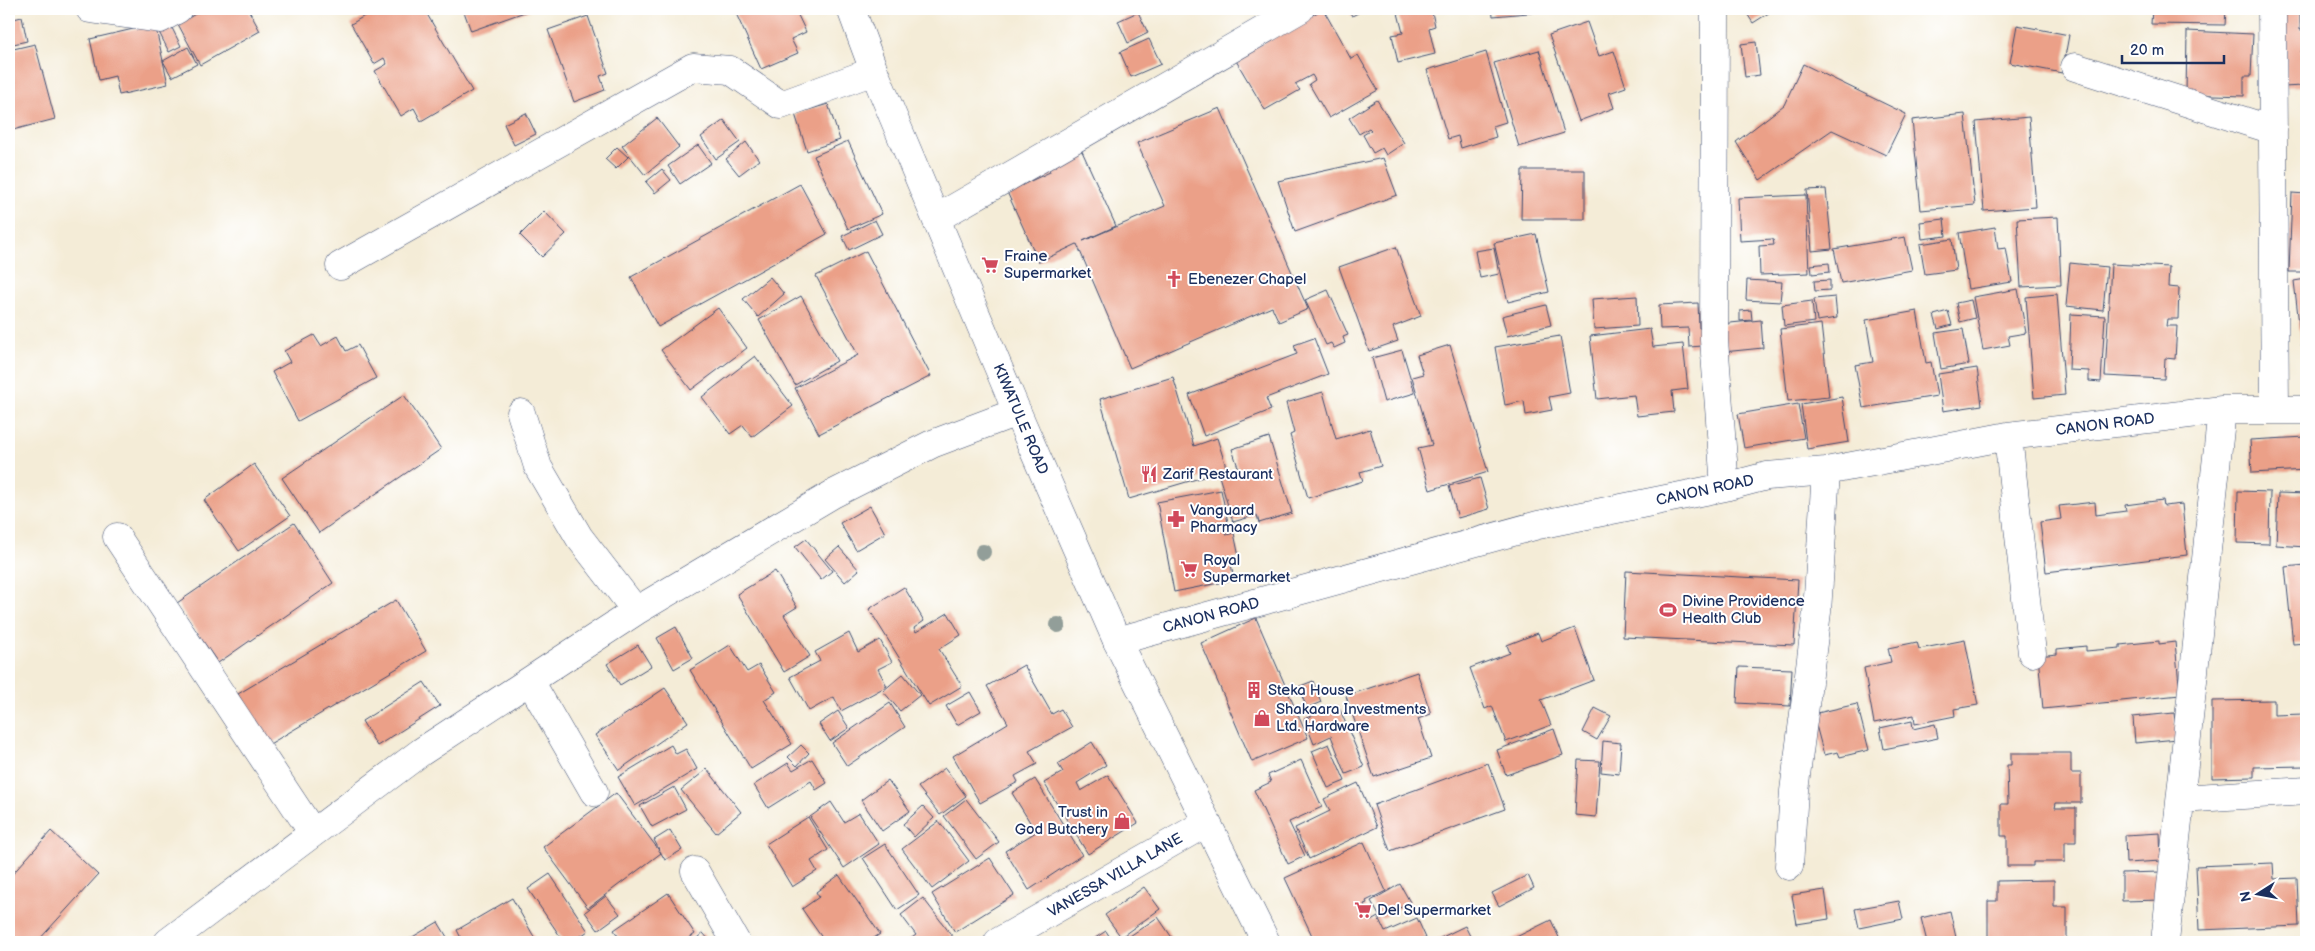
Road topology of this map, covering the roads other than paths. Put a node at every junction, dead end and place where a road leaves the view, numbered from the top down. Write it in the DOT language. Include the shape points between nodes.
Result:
graph roads {
  1 [pos="90,9"];
  2 [pos="178,9"];
  3 [pos="851,9"];
  4 [pos="1300,9"];
  5 [pos="1716,9"];
  6 [pos="2272,9"];
  7 [pos="2075,67"];
  8 [pos="874,71"];
  9 [pos="2274,130"];
  10 [pos="937,218"];
  11 [pos="340,266"];
  12 [pos="2275,409"];
  13 [pos="2222,410"];
  14 [pos="2306,410"];
  15 [pos="1017,412"];
  16 [pos="521,413"];
  17 [pos="2008,436"];
  18 [pos="1826,471"];
  19 [pos="1725,487"];
  20 [pos="117,537"];
  21 [pos="636,611"];
  22 [pos="1117,641"];
  23 [pos="2032,653"];
  24 [pos="530,681"];
  25 [pos="2306,791"];
  26 [pos="594,792"];
  27 [pos="2181,800"];
  28 [pos="1206,823"];
  29 [pos="313,833"];
  30 [pos="1789,866"];
  31 [pos="695,870"];
  32 [pos="168,942"];
  33 [pos="736,942"];
  34 [pos="998,942"];
  35 [pos="1266,942"];
  36 [pos="2165,942"];
  1 -- 2 [label="street" via="160,19"];
  3 -- 8 [label="street, KIWATULE ROAD"];
  4 -- 10 [label="street"];
  5 -- 19 [label="street" via="1714,340"];
  6 -- 9 [label="street"];
  7 -- 9 [label="street"];
  8 -- 10 [label="street, KIWATULE ROAD"];
  8 -- 11 [label="street" via="781,105 730,70 693,67"];
  9 -- 12 [label="street"];
  10 -- 15 [label="street, KIWATULE ROAD"];
  12 -- 13 [label="street, CANON ROAD"];
  12 -- 14 [label="street, CANON ROAD"];
  13 -- 17 [label="street, CANON ROAD"];
  13 -- 27 [label="street"];
  15 -- 21 [label="street" via="932,444 833,494"];
  15 -- 22 [label="street, KIWATULE ROAD"];
  16 -- 21 [label="street" via="538,467 579,537"];
  17 -- 18 [label="street, CANON ROAD"];
  17 -- 23 [label="street"];
  18 -- 19 [label="street, CANON ROAD" via="1766,476"];
  18 -- 30 [label="street" via="1817,612 1794,791"];
  19 -- 22 [label="street, CANON ROAD" via="1538,525"];
  20 -- 29 [label="street"];
  21 -- 24 [label="street"];
  22 -- 28 [label="street, KIWATULE ROAD"];
  24 -- 26 [label="street"];
  24 -- 29 [label="street" via="421,752"];
  25 -- 27 [label="street"];
  27 -- 36 [label="street"];
  28 -- 34 [label="street, VANESSA VILLA LANE"];
  28 -- 35 [label="street, KIWATULE ROAD"];
  29 -- 32 [label="street"];
  31 -- 33 [label="street"];
}
